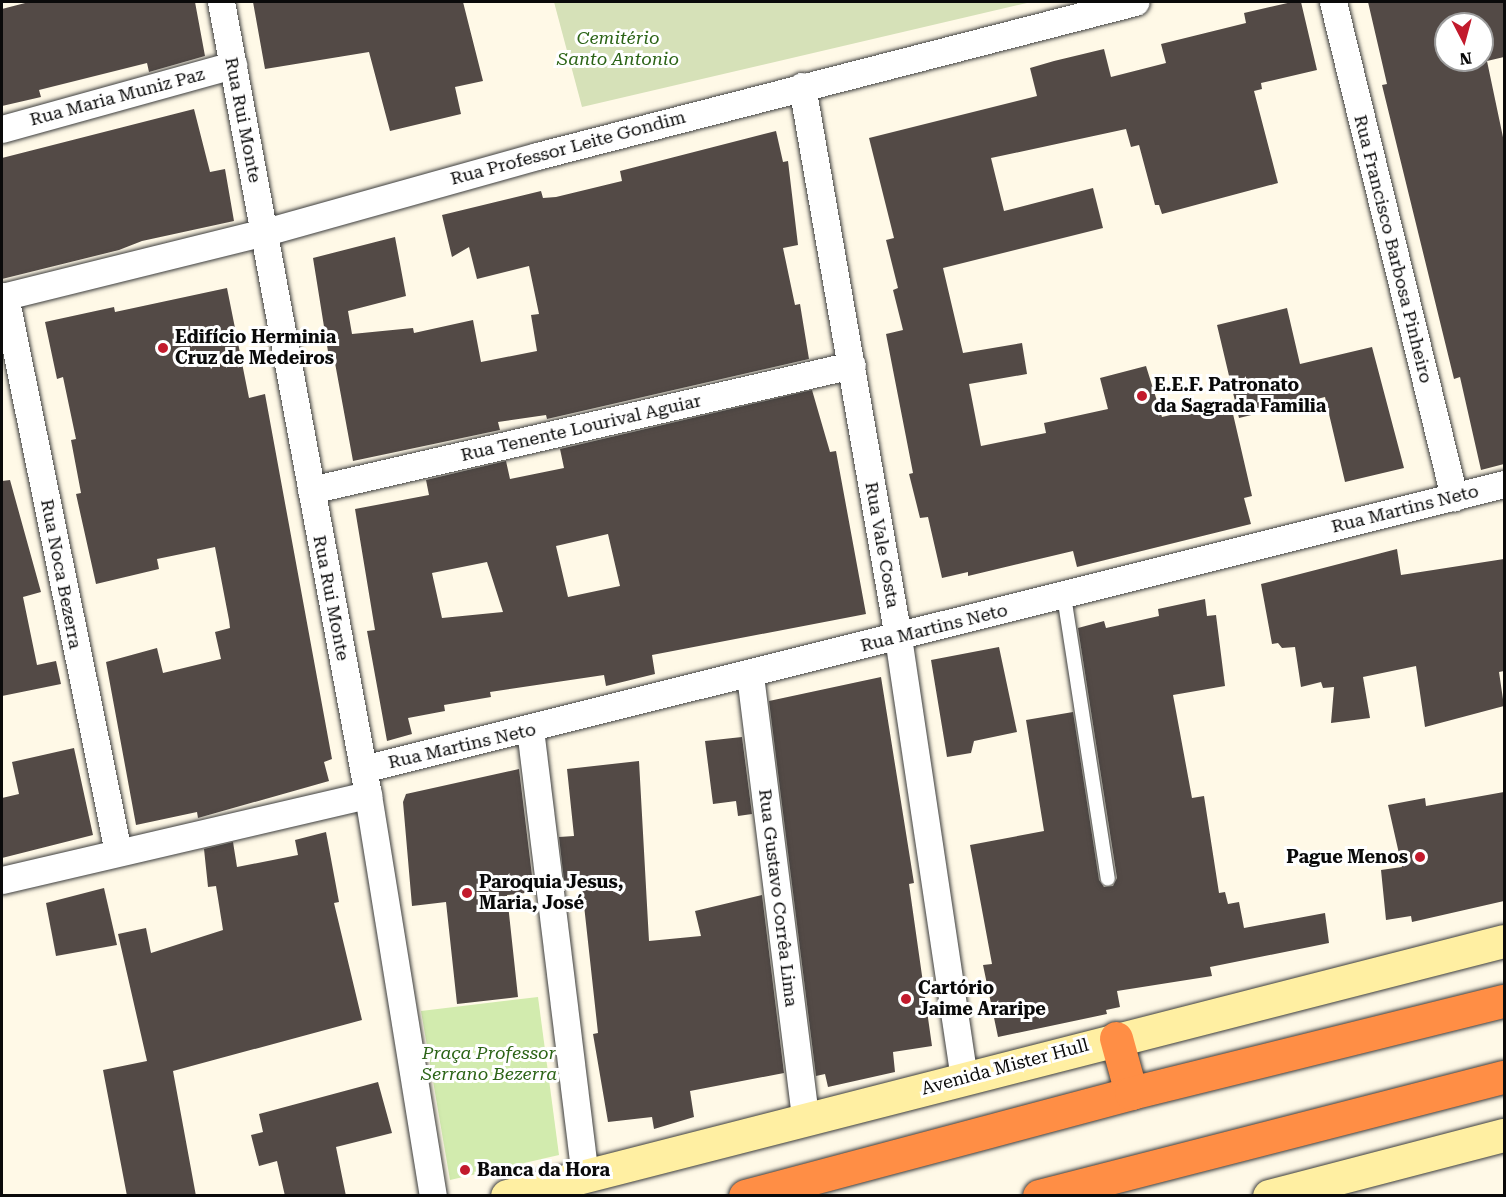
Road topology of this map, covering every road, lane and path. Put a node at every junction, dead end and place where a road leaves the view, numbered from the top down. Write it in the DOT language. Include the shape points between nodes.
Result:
graph roads {
  1 [pos="221,2"];
  2 [pos="1135,2"];
  3 [pos="1333,2"];
  4 [pos="1058,10"];
  5 [pos="233,65"];
  6 [pos="802,86"];
  7 [pos="2,129"];
  8 [pos="265,232"];
  9 [pos="3,297"];
  10 [pos="852,365"];
  11 [pos="1504,484"];
  12 [pos="311,490"];
  13 [pos="1454,497"];
  14 [pos="1064,596"];
  15 [pos="898,638"];
  16 [pos="750,675"];
  17 [pos="530,729"];
  18 [pos="365,782"];
  19 [pos="118,852"];
  20 [pos="1108,879"];
  21 [pos="2,880"];
  22 [pos="1504,941"];
  23 [pos="1504,1001"];
  24 [pos="1116,1038"];
  25 [pos="964,1077"];
  26 [pos="1504,1077"];
  27 [pos="1131,1093"];
  28 [pos="806,1122"];
  29 [pos="1504,1135"];
  30 [pos="585,1177"];
  31 [pos="1122,1185"];
  32 [pos="433,1196"];
  33 [pos="507,1196"];
  34 [pos="745,1196"];
  35 [pos="1040,1196"];
  36 [pos="1269,1196"];
  1 -- 5 [label="street, Rua Rui Monte"];
  2 -- 4 [label="street, Rua Professor Leite Gondim"];
  3 -- 13 [label="street, Rua Francisco Barbosa Pinheiro"];
  4 -- 6 [label="street, Rua Professor Leite Gondim"];
  5 -- 7 [label="street, Rua Maria Muniz Paz"];
  5 -- 8 [label="street, Rua Rui Monte"];
  6 -- 8 [label="street, Rua Professor Leite Gondim"];
  6 -- 10 [label="street, Rua Vale Costa"];
  8 -- 9 [label="street, Rua Professor Leite Gondim"];
  8 -- 12 [label="street, Rua Rui Monte"];
  9 -- 19 [label="street, Rua Noca Bezerra"];
  10 -- 12 [label="street, Rua Tenente Lourival Aguiar"];
  10 -- 15 [label="street, Rua Vale Costa"];
  11 -- 13 [label="street, Rua Martins Neto"];
  12 -- 18 [label="street, Rua Rui Monte"];
  13 -- 14 [label="street, Rua Martins Neto"];
  14 -- 15 [label="street, Rua Martins Neto"];
  14 -- 20 [label="lane"];
  15 -- 16 [label="street, Rua Martins Neto"];
  15 -- 25 [label="street, Rua Vale Costa"];
  16 -- 17 [label="street, Rua Martins Neto"];
  16 -- 28 [label="street, Rua Gustavo Corrêa Lima"];
  17 -- 18 [label="street, Rua Martins Neto"];
  17 -- 30 [label="street"];
  18 -- 19 [label="street, Rua Martins Neto"];
  18 -- 32 [label="street, Rua Rui Monte"];
  19 -- 21 [label="street, Rua Martins Neto"];
  22 -- 24 [label="main road, Avenida Mister Hull"];
  23 -- 27 [label="highway"];
  24 -- 25 [label="main road, Avenida Mister Hull"];
  24 -- 27 [label="highway"];
  25 -- 28 [label="main road, Avenida Mister Hull"];
  26 -- 31 [label="highway"];
  27 -- 34 [label="highway"];
  28 -- 30 [label="main road, Avenida Mister Hull"];
  29 -- 36 [label="main road"];
  30 -- 33 [label="main road, Avenida Mister Hull"];
  31 -- 35 [label="highway"];
}
